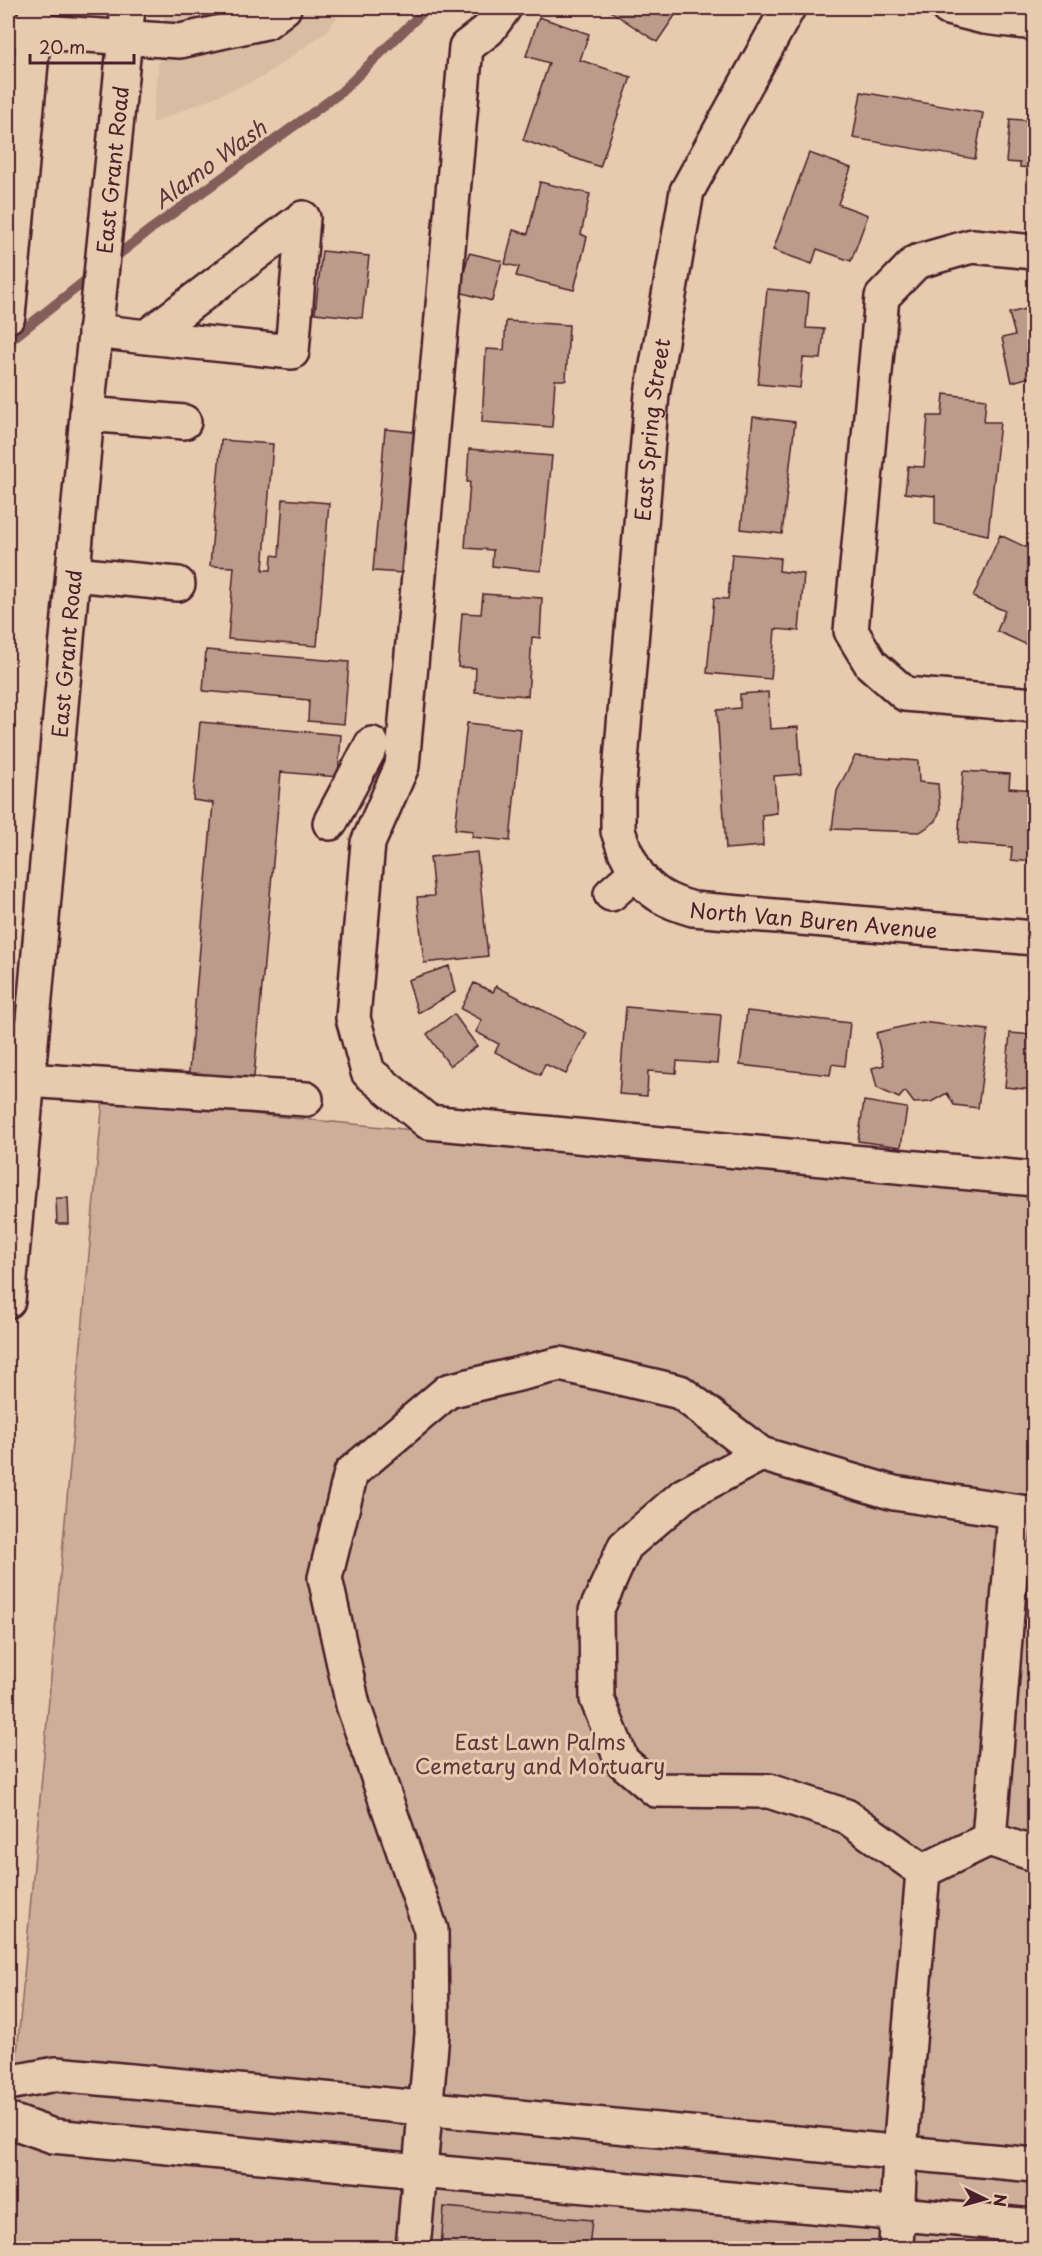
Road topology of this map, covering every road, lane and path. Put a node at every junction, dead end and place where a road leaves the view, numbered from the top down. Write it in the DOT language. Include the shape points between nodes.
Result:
graph roads {
  1 [pos="284,8"];
  2 [pos="504,8"];
  3 [pos="788,8"];
  4 [pos="948,8"];
  5 [pos="126,22"];
  6 [pos="1035,23"];
  7 [pos="26,24"];
  8 [pos="1035,252"];
  9 [pos="8,316"];
  10 [pos="95,331"];
  11 [pos="146,337"];
  12 [pos="87,414"];
  13 [pos="184,422"];
  14 [pos="73,574"];
  15 [pos="178,584"];
  16 [pos="1035,705"];
  17 [pos="372,744"];
  18 [pos="330,823"];
  19 [pos="636,872"];
  20 [pos="611,894"];
  21 [pos="1035,938"];
  22 [pos="27,1080"];
  23 [pos="306,1099"];
  24 [pos="1035,1179"];
  25 [pos="8,1301"];
  26 [pos="761,1454"];
  27 [pos="1025,1514"];
  28 [pos="988,1839"];
  29 [pos="1035,1854"];
  30 [pos="922,1871"];
  31 [pos="8,2083"];
  32 [pos="426,2109"];
  33 [pos="8,2120"];
  34 [pos="900,2152"];
  35 [pos="1035,2165"];
  36 [pos="419,2171"];
  37 [pos="899,2213"];
  38 [pos="1035,2226"];
  39 [pos="413,2248"];
  40 [pos="896,2248"];
  1 -- 5 [label="main road" via="266,22 180,41"];
  2 -- 24 [label="main road" via="488,30 466,47 402,766 368,843 353,1018 368,1072 428,1122"];
  3 -- 19 [label="main road, East Spring Street" via="687,191 677,247 652,394 618,796 618,831"];
  4 -- 6 [label="main road"];
  5 -- 7 [label="main road"];
  5 -- 10 [label="main road, East Grant Road"];
  7 -- 9 [label="main road"];
  8 -- 16 [label="main road" via="972,246 916,262 882,297 850,631 871,664 905,694"];
  10 -- 11 [label="main road"];
  10 -- 12 [label="main road, East Grant Road"];
  11 -- 11 [label="main road" via="292,352 303,218 220,281"];
  12 -- 13 [label="main road"];
  12 -- 14 [label="main road, East Grant Road"];
  14 -- 15 [label="main road"];
  14 -- 22 [label="main road, East Grant Road"];
  17 -- 18 [label="main road"];
  19 -- 20 [label="main road"];
  19 -- 21 [label="main road, North Van Buren Avenue" via="668,902 693,909"];
  22 -- 23 [label="main road"];
  22 -- 25 [label="main road, East Grant Road"];
  26 -- 27 [label="main road" via="894,1493"];
  26 -- 30 [label="main road" via="684,1495 625,1546 596,1611 597,1699 622,1761 656,1790 769,1791 846,1816"];
  26 -- 32 [label="main road" via="680,1392 560,1364 448,1391 351,1473 325,1578 353,1705 431,1930 432,2034"];
  27 -- 28 [label="main road"];
  28 -- 29 [label="main road"];
  28 -- 30 [label="main road"];
  30 -- 34 [label="main road"];
  31 -- 32 [label="main road" via="56,2074"];
  32 -- 34 [label="main road"];
  32 -- 36 [label="main road"];
  33 -- 36 [label="main road" via="53,2136"];
  34 -- 35 [label="main road"];
  34 -- 37 [label="main road"];
  36 -- 37 [label="main road"];
  36 -- 39 [label="main road"];
  37 -- 38 [label="main road"];
  37 -- 40 [label="main road"];
}
